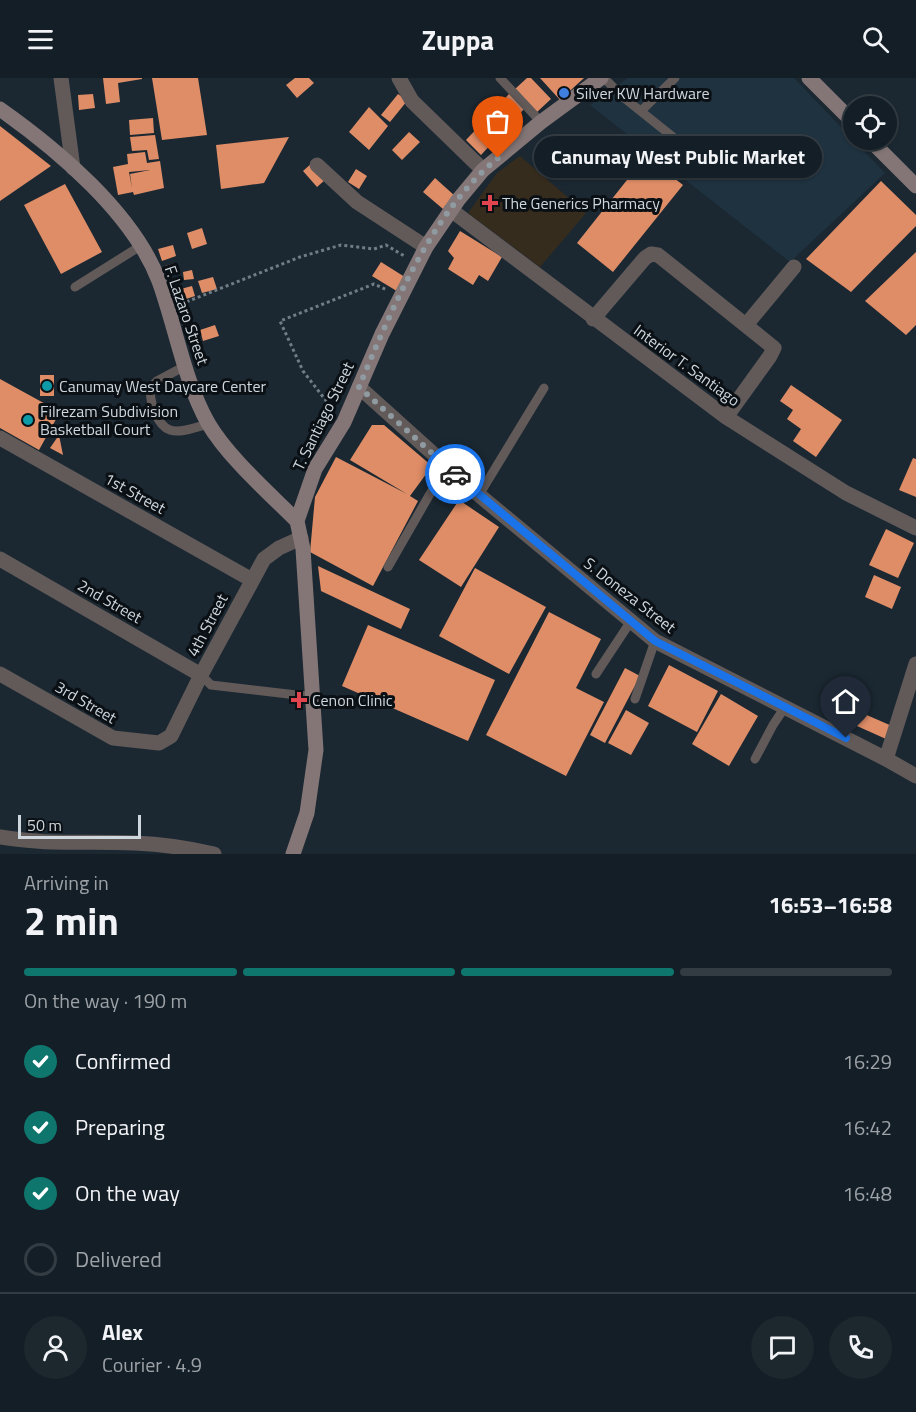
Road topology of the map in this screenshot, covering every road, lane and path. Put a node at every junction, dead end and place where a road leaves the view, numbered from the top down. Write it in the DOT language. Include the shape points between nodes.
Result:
graph roads {
  1 [pos="61,78"];
  2 [pos="399,78"];
  3 [pos="500,78"];
  4 [pos="603,78"];
  5 [pos="675,78"];
  6 [pos="809,78"];
  7 [pos="0,109"];
  8 [pos="641,111"];
  9 [pos="843,112"];
  10 [pos="541,122"];
  11 [pos="880,150"];
  12 [pos="693,153"];
  13 [pos="317,165"];
  14 [pos="73,168"];
  15 [pos="483,170"];
  16 [pos="916,186"];
  17 [pos="451,210"];
  18 [pos="142,245"];
  19 [pos="426,247"];
  20 [pos="417,264"];
  21 [pos="794,267"];
  22 [pos="75,287"];
  23 [pos="400,296"];
  24 [pos="169,309"];
  25 [pos="593,319"];
  26 [pos="746,325"];
  27 [pos="185,366"];
  28 [pos="359,387"];
  29 [pos="544,388"];
  30 [pos="726,417"];
  31 [pos="344,422"];
  32 [pos="209,424"];
  33 [pos="0,438"];
  34 [pos="446,466"];
  35 [pos="479,495"];
  36 [pos="297,521"];
  37 [pos="916,528"];
  38 [pos="301,538"];
  39 [pos="0,559"];
  40 [pos="388,567"];
  41 [pos="252,580"];
  42 [pos="631,621"];
  43 [pos="655,641"];
  44 [pos="916,664"];
  45 [pos="0,674"];
  46 [pos="596,674"];
  47 [pos="201,675"];
  48 [pos="314,698"];
  49 [pos="635,699"];
  50 [pos="785,707"];
  51 [pos="159,743"];
  52 [pos="755,759"];
  53 [pos="886,759"];
  54 [pos="916,776"];
  55 [pos="0,837"];
  56 [pos="214,854"];
  57 [pos="293,854"];
  1 -- 14 [label="street"];
  2 -- 15 [label="street" via="412,100"];
  3 -- 10 [label="lane"];
  4 -- 8 [label="lane"];
  4 -- 10 [label="main road, T. Santiago Street"];
  5 -- 8 [label="lane"];
  6 -- 9 [label="main road"];
  7 -- 14 [label="main road, F. Lazaro Street"];
  8 -- 12 [label="lane"];
  10 -- 15 [label="main road, T. Santiago Street"];
  11 -- 16 [label="main road"];
  13 -- 19 [label="street" via="357,202"];
  14 -- 18 [label="main road, F. Lazaro Street"];
  15 -- 17 [label="main road, T. Santiago Street"];
  17 -- 19 [label="main road, T. Santiago Street"];
  17 -- 25 [label="street, Interior T. Santiago"];
  18 -- 22 [label="lane"];
  18 -- 24 [label="main road, F. Lazaro Street"];
  19 -- 20 [label="main road, T. Santiago Street"];
  20 -- 23 [label="main road, T. Santiago Street"];
  20 -- 24 [label="path" via="386,245 374,249 341,245 300,257"];
  21 -- 26 [label="street"];
  23 -- 28 [label="main road, T. Santiago Street"];
  23 -- 31 [label="path" via="374,284 280,321 303,371"];
  24 -- 27 [label="main road, F. Lazaro Street"];
  25 -- 26 [label="street" via="651,254"];
  25 -- 30 [label="street, Interior T. Santiago"];
  26 -- 30 [label="street" via="772,345 773,352"];
  27 -- 32 [label="main road, F. Lazaro Street"];
  27 -- 32 [label="lane" via="157,381 150,388 150,400 161,422 170,430"];
  28 -- 31 [label="main road, T. Santiago Street"];
  28 -- 34 [label="street, S. Doneza Street"];
  29 -- 35 [label="lane"];
  30 -- 37 [label="street, Interior T. Santiago" via="846,493"];
  31 -- 36 [label="main road, T. Santiago Street" via="315,469"];
  32 -- 36 [label="main road, F. Lazaro Street"];
  33 -- 41 [label="street, 1st Street"];
  34 -- 35 [label="street, S. Doneza Street"];
  34 -- 40 [label="lane"];
  35 -- 42 [label="street, S. Doneza Street"];
  36 -- 38 [label="main road"];
  38 -- 41 [label="street, 4th Street" via="264,559"];
  38 -- 48 [label="main road"];
  39 -- 47 [label="street, 2nd Street"];
  41 -- 47 [label="street, 4th Street"];
  42 -- 43 [label="street, S. Doneza Street"];
  42 -- 46 [label="lane"];
  43 -- 49 [label="lane"];
  43 -- 50 [label="street, S. Doneza Street"];
  44 -- 53 [label="street"];
  45 -- 51 [label="street, 3rd Street" via="113,738"];
  47 -- 48 [label="lane" via="211,685"];
  47 -- 51 [label="street, 4th Street" via="171,736"];
  48 -- 57 [label="main road" via="316,750 307,813"];
  50 -- 52 [label="lane"];
  50 -- 53 [label="street, S. Doneza Street"];
  53 -- 54 [label="street, S. Doneza Street"];
  55 -- 56 [label="street" via="41,842 136,843"];
}
